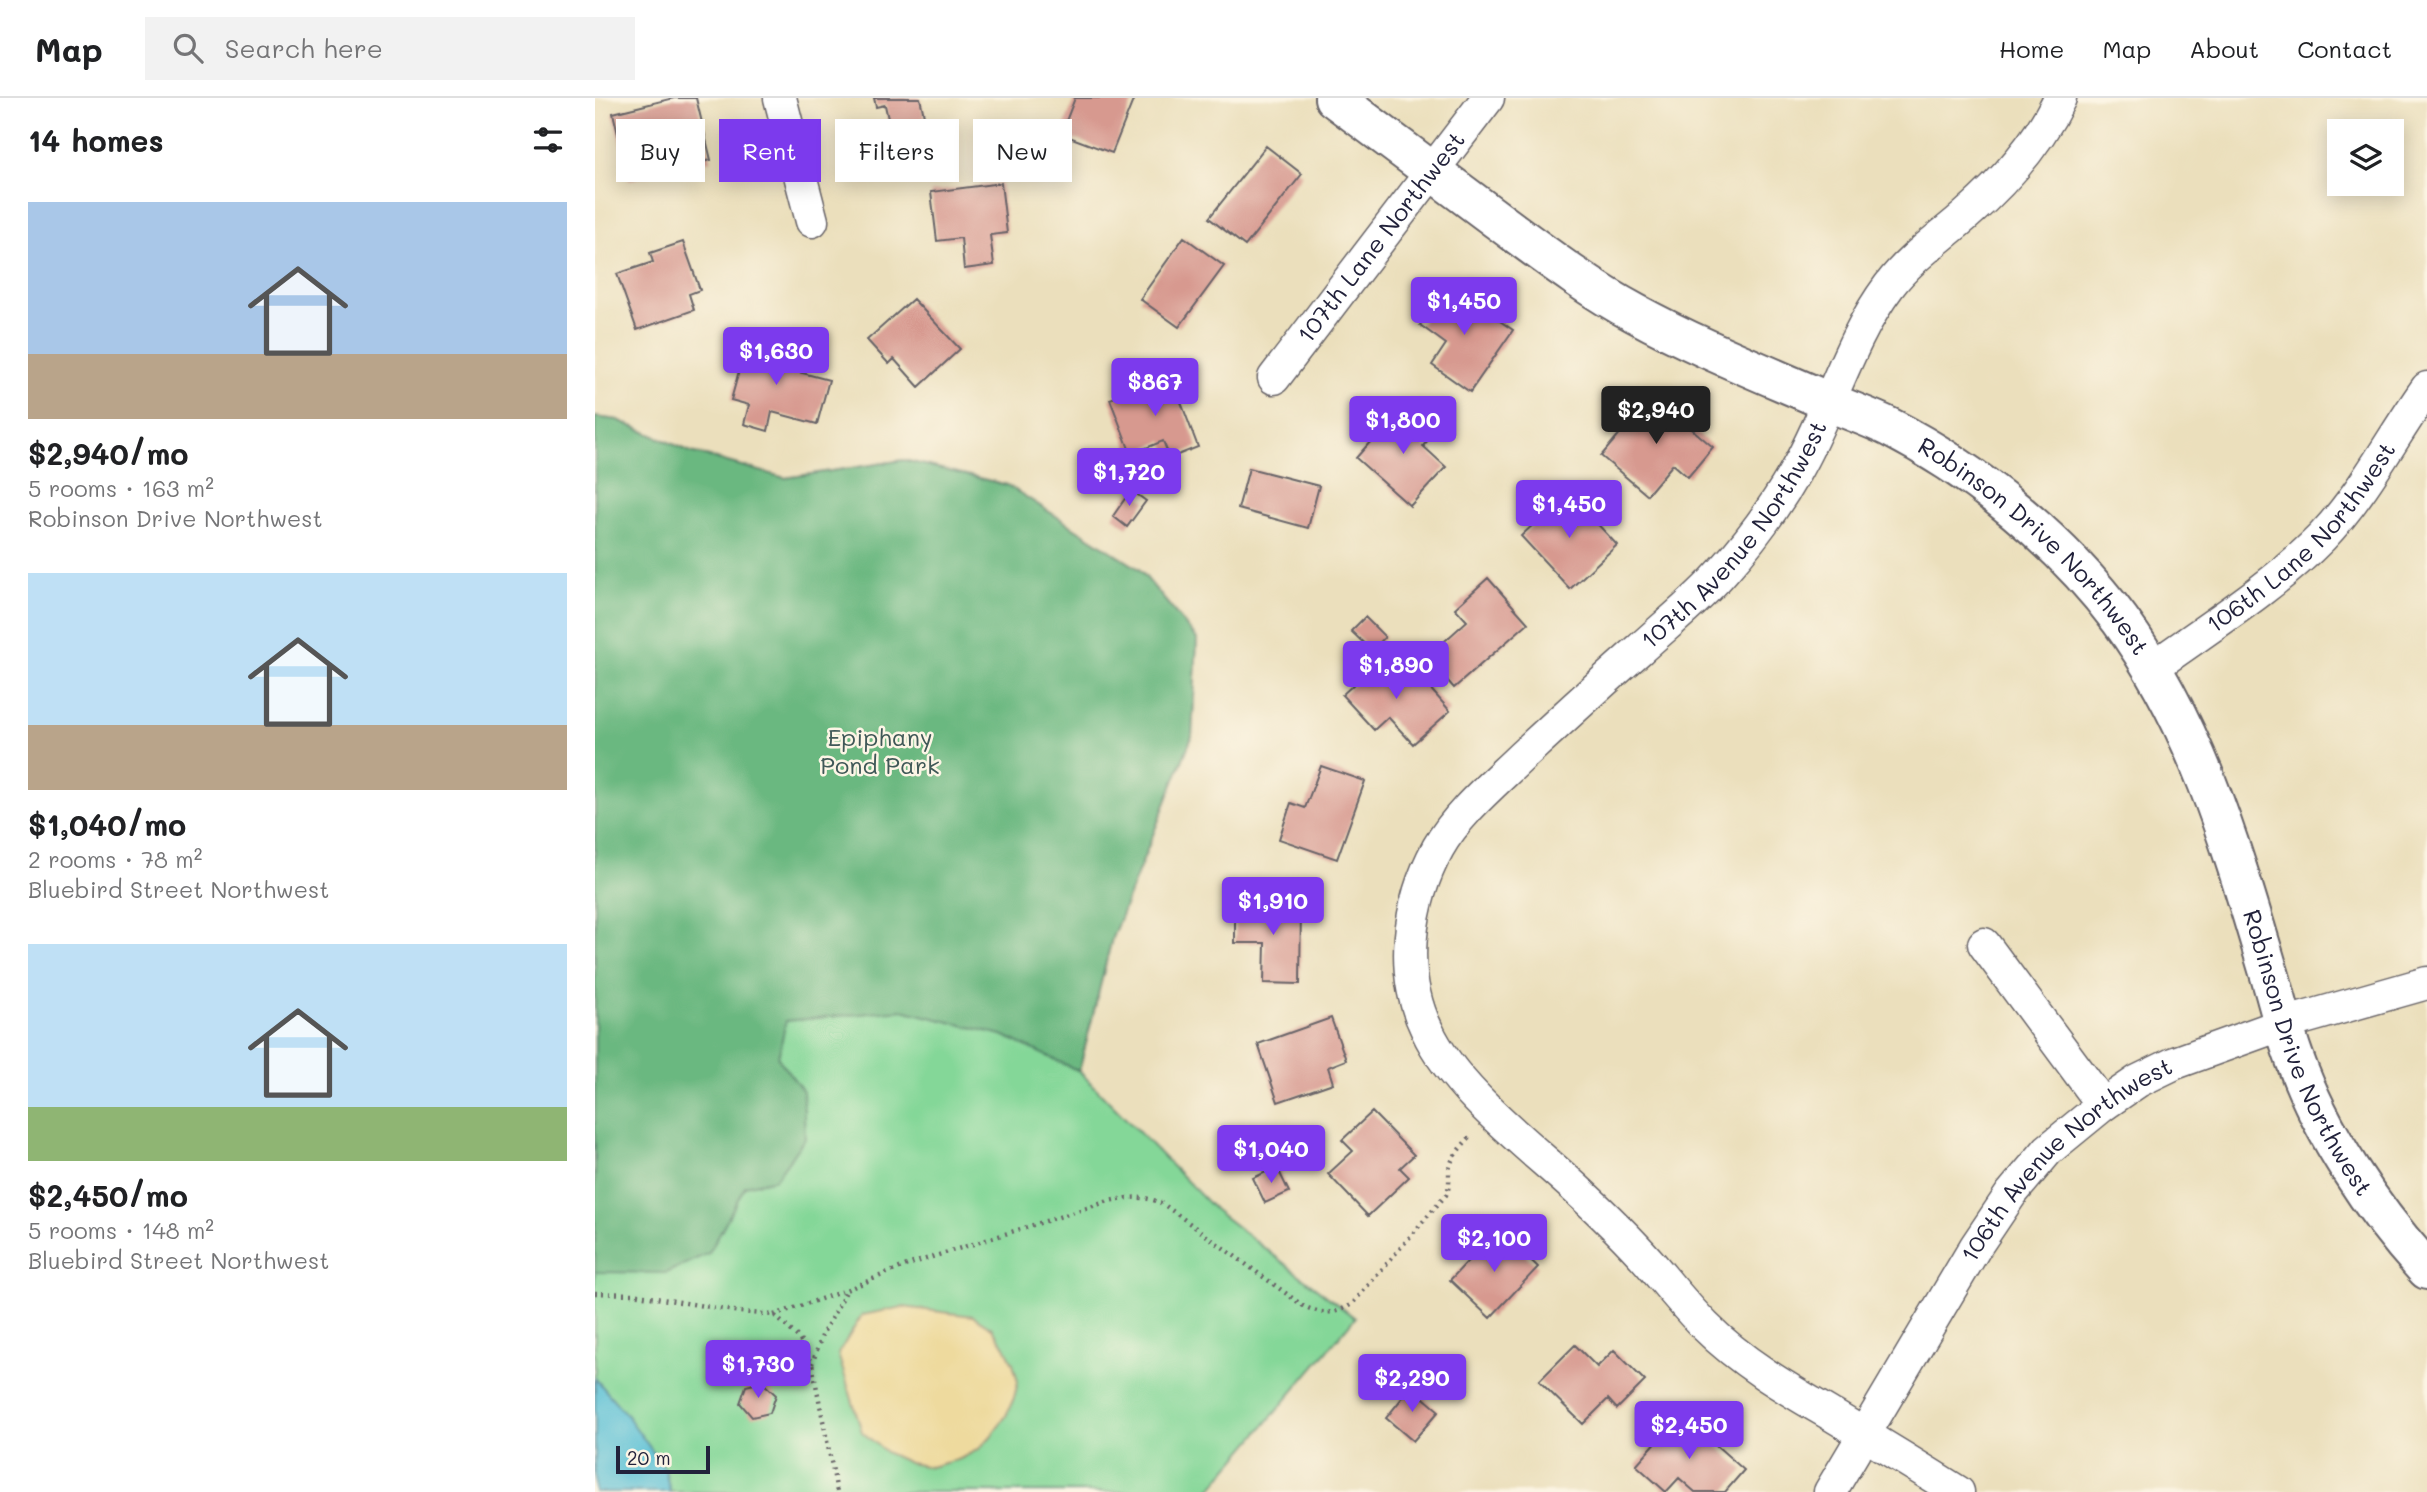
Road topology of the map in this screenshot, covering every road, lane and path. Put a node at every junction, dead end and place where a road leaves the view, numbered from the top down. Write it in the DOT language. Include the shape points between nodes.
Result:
graph roads {
  1 [pos="780,98"];
  2 [pos="1333,98"];
  3 [pos="1488,98"];
  4 [pos="2060,98"];
  5 [pos="1431,171"];
  6 [pos="812,221"];
  7 [pos="1274,378"];
  8 [pos="2427,388"];
  9 [pos="1829,402"];
  10 [pos="2152,668"];
  11 [pos="1984,944"];
  12 [pos="2427,983"];
  13 [pos="2283,1024"];
  14 [pos="2103,1105"];
  15 [pos="1493,1112"];
  16 [pos="2427,1270"];
  17 [pos="848,1289"];
  18 [pos="595,1293"];
  19 [pos="774,1315"];
  20 [pos="812,1363"];
  21 [pos="1865,1435"];
  22 [pos="837,1492"];
  23 [pos="1829,1492"];
  24 [pos="1958,1492"];
  1 -- 6 [label="street"];
  2 -- 5 [label="street, Robinson Drive Northwest"];
  3 -- 5 [label="street, 107th Lane Northwest"];
  4 -- 9 [label="street, 107th Avenue Northwest" via="2025,155 1994,189 1893,281 1861,333"];
  5 -- 7 [label="street, 107th Lane Northwest"];
  5 -- 9 [label="street, Robinson Drive Northwest" via="1599,293 1679,336"];
  8 -- 10 [label="street, 106th Lane Northwest" via="2324,534 2293,565"];
  9 -- 10 [label="street, Robinson Drive Northwest" via="1931,451 2008,506 2075,568 2119,618"];
  9 -- 15 [label="street, 107th Avenue Northwest" via="1796,470 1723,572 1488,788 1439,846 1423,883 1411,931 1412,990 1441,1056"];
  10 -- 13 [label="street, Robinson Drive Northwest" via="2179,715 2208,783"];
  11 -- 14 [label="street"];
  12 -- 13 [label="street, 106th Avenue Northwest"];
  13 -- 14 [label="street, 106th Avenue Northwest" via="2175,1063"];
  13 -- 16 [label="street, Robinson Drive Northwest" via="2316,1107 2340,1150 2403,1243"];
  14 -- 21 [label="street, 106th Avenue Northwest" via="2048,1150 2011,1194"];
  15 -- 17 [label="path" via="1453,1157 1446,1195 1341,1311 1327,1314 1302,1305 1148,1197 1109,1201 907,1265"];
  15 -- 21 [label="street, 107th Avenue Northwest" via="1634,1246 1706,1327 1769,1378"];
  17 -- 19 [label="path"];
  17 -- 20 [label="path"];
  18 -- 19 [label="path" via="632,1294"];
  19 -- 20 [label="path" via="799,1338"];
  20 -- 22 [label="path"];
  21 -- 23 [label="street, 106th Avenue Northwest"];
  21 -- 24 [label="street, 107th Avenue Northwest"];
}
